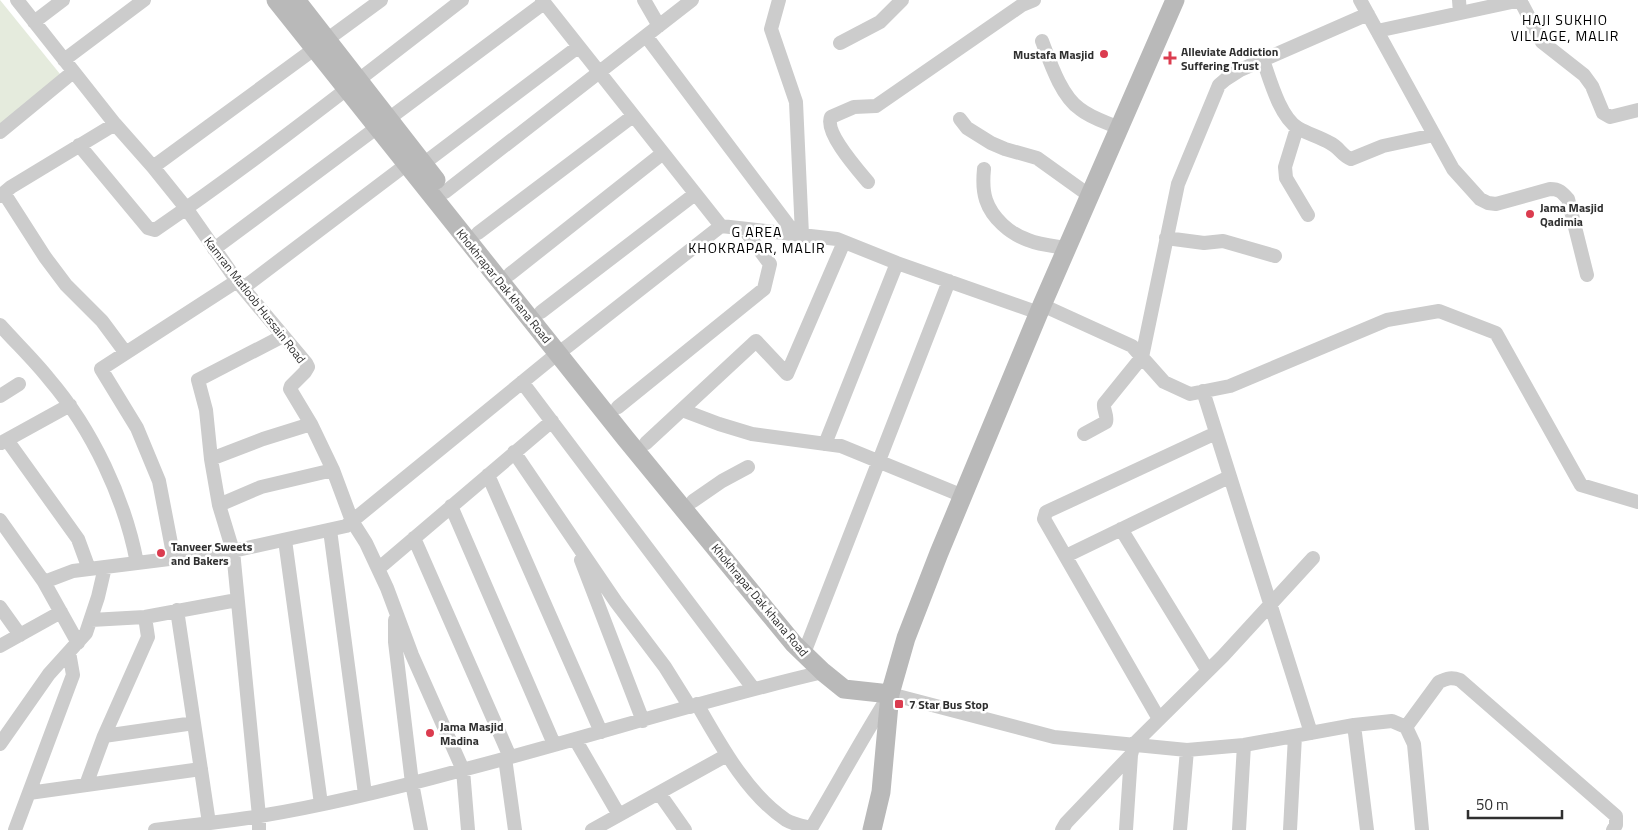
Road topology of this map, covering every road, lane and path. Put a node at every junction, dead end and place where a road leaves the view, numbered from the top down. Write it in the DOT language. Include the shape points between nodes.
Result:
graph roads {
  1 [pos="17,0"];
  2 [pos="63,0"];
  3 [pos="144,0"];
  4 [pos="276,0"];
  5 [pos="381,0"];
  6 [pos="462,0"];
  7 [pos="644,0"];
  8 [pos="692,0"];
  9 [pos="780,0"];
  10 [pos="902,0"];
  11 [pos="1034,0"];
  12 [pos="1175,0"];
  13 [pos="1360,0"];
  14 [pos="1521,0"];
  15 [pos="299,1"];
  16 [pos="543,1"];
  17 [pos="1459,7"];
  18 [pos="1368,14"];
  19 [pos="34,22"];
  20 [pos="659,26"];
  21 [pos="1377,31"];
  22 [pos="646,36"];
  23 [pos="1042,42"];
  24 [pos="840,43"];
  25 [pos="320,44"];
  26 [pos="578,47"];
  27 [pos="64,60"];
  28 [pos="1263,60"];
  29 [pos="73,72"];
  30 [pos="599,74"];
  31 [pos="352,85"];
  32 [pos="1638,110"];
  33 [pos="633,116"];
  34 [pos="960,119"];
  35 [pos="383,123"];
  36 [pos="115,124"];
  37 [pos="1119,128"];
  38 [pos="1297,128"];
  39 [pos="0,132"];
  40 [pos="1434,135"];
  41 [pos="79,145"];
  42 [pos="663,153"];
  43 [pos="415,164"];
  44 [pos="154,166"];
  45 [pos="984,169"];
  46 [pos="868,182"];
  47 [pos="445,192"];
  48 [pos="695,194"];
  49 [pos="2,195"];
  50 [pos="1090,196"];
  51 [pos="186,208"];
  52 [pos="1308,215"];
  53 [pos="721,226"];
  54 [pos="744,229"];
  55 [pos="478,233"];
  56 [pos="798,235"];
  57 [pos="1166,238"];
  58 [pos="844,242"];
  59 [pos="1066,248"];
  60 [pos="214,249"];
  61 [pos="1276,256"];
  62 [pos="897,263"];
  63 [pos="510,274"];
  64 [pos="1587,275"];
  65 [pos="950,281"];
  66 [pos="240,284"];
  67 [pos="1041,309"];
  68 [pos="541,312"];
  69 [pos="0,326"];
  70 [pos="283,336"];
  71 [pos="563,349"];
  72 [pos="125,352"];
  73 [pos="1142,357"];
  74 [pos="522,382"];
  75 [pos="19,384"];
  76 [pos="1203,391"];
  77 [pos="0,396"];
  78 [pos="70,406"];
  79 [pos="618,407"];
  80 [pos="682,410"];
  81 [pos="552,421"];
  82 [pos="311,424"];
  83 [pos="1084,434"];
  84 [pos="1216,434"];
  85 [pos="4,442"];
  86 [pos="646,443"];
  87 [pos="825,444"];
  88 [pos="514,452"];
  89 [pos="211,459"];
  90 [pos="879,462"];
  91 [pos="748,467"];
  92 [pos="333,470"];
  93 [pos="488,475"];
  94 [pos="1229,477"];
  95 [pos="963,496"];
  96 [pos="693,501"];
  97 [pos="1638,502"];
  98 [pos="219,505"];
  99 [pos="451,506"];
  100 [pos="0,520"];
  101 [pos="352,521"];
  102 [pos="1121,529"];
  103 [pos="330,530"];
  104 [pos="414,538"];
  105 [pos="573,538"];
  106 [pos="285,540"];
  107 [pos="232,551"];
  108 [pos="1066,556"];
  109 [pos="174,558"];
  110 [pos="1313,558"];
  111 [pos="136,563"];
  112 [pos="105,568"];
  113 [pos="378,568"];
  114 [pos="89,569"];
  115 [pos="44,582"];
  116 [pos="237,600"];
  117 [pos="1270,604"];
  118 [pos="0,607"];
  119 [pos="177,610"];
  120 [pos="60,612"];
  121 [pos="395,612"];
  122 [pos="145,617"];
  123 [pos="91,620"];
  124 [pos="20,635"];
  125 [pos="0,646"];
  126 [pos="73,648"];
  127 [pos="806,648"];
  128 [pos="1208,671"];
  129 [pos="823,672"];
  130 [pos="754,688"];
  131 [pos="890,694"];
  132 [pos="694,706"];
  133 [pos="1158,719"];
  134 [pos="644,720"];
  135 [pos="194,724"];
  136 [pos="1354,725"];
  137 [pos="1406,727"];
  138 [pos="4,729"];
  139 [pos="601,732"];
  140 [pos="1310,733"];
  141 [pos="104,736"];
  142 [pos="1295,736"];
  143 [pos="575,738"];
  144 [pos="0,744"];
  145 [pos="554,744"];
  146 [pos="1244,745"];
  147 [pos="1132,749"];
  148 [pos="1187,750"];
  149 [pos="727,756"];
  150 [pos="507,758"];
  151 [pos="201,769"];
  152 [pos="463,770"];
  153 [pos="412,783"];
  154 [pos="86,785"];
  155 [pos="29,793"];
  156 [pos="659,793"];
  157 [pos="365,794"];
  158 [pos="320,804"];
  159 [pos="619,815"];
  160 [pos="209,823"];
  161 [pos="259,823"];
  162 [pos="811,829"];
  163 [pos="16,830"];
  164 [pos="155,830"];
  165 [pos="421,830"];
  166 [pos="468,830"];
  167 [pos="515,830"];
  168 [pos="592,830"];
  169 [pos="685,830"];
  170 [pos="872,830"];
  171 [pos="1062,830"];
  172 [pos="1126,830"];
  173 [pos="1180,830"];
  174 [pos="1239,830"];
  175 [pos="1290,830"];
  176 [pos="1367,830"];
  177 [pos="1422,830"];
  178 [pos="1614,830"];
  1 -- 19 [label="street, Kamran Matloob Hussain Road"];
  2 -- 19 [label="street"];
  3 -- 27 [label="street"];
  4 -- 25 [label="street, Khokhrapar Dak khana Road"];
  5 -- 25 [label="street"];
  6 -- 31 [label="street"];
  7 -- 20 [label="street"];
  8 -- 20 [label="street"];
  9 -- 56 [label="street" via="771,29 796,102"];
  10 -- 24 [label="street" via="880,22"];
  11 -- 46 [label="street" via="1022,5 876,106 854,107 831,117 830,124 841,149"];
  12 -- 37 [label="street"];
  13 -- 18 [label="street"];
  14 -- 17 [label="street"];
  14 -- 32 [label="street" via="1542,42 1584,75 1603,113 1610,117"];
  15 -- 25 [label="street, Khokhrapar Dak khana Road"];
  16 -- 26 [label="street"];
  16 -- 35 [label="street"];
  17 -- 21 [label="street"];
  18 -- 21 [label="street"];
  18 -- 28 [label="street"];
  19 -- 27 [label="street, Kamran Matloob Hussain Road"];
  20 -- 22 [label="street"];
  21 -- 40 [label="street"];
  22 -- 30 [label="street"];
  22 -- 56 [label="street"];
  23 -- 37 [label="street" via="1073,103 1091,116"];
  25 -- 31 [label="street, Khokhrapar Dak khana Road"];
  25 -- 44 [label="street"];
  26 -- 30 [label="street"];
  26 -- 43 [label="street"];
  27 -- 29 [label="street, Kamran Matloob Hussain Road"];
  28 -- 38 [label="street" via="1275,95"];
  28 -- 57 [label="street" via="1240,70 1220,85 1178,184"];
  29 -- 36 [label="street, Kamran Matloob Hussain Road"];
  29 -- 39 [label="street"];
  30 -- 33 [label="street"];
  30 -- 47 [label="street"];
  31 -- 35 [label="street, Khokhrapar Dak khana Road"];
  31 -- 51 [label="street"];
  33 -- 42 [label="street"];
  33 -- 55 [label="street"];
  34 -- 50 [label="street" via="967,128 992,143 1037,158"];
  35 -- 43 [label="street, Khokhrapar Dak khana Road"];
  35 -- 60 [label="street"];
  36 -- 41 [label="street"];
  36 -- 44 [label="street, Kamran Matloob Hussain Road"];
  37 -- 50 [label="street"];
  38 -- 40 [label="street" via="1332,144 1351,159 1382,146"];
  38 -- 52 [label="street" via="1285,174"];
  40 -- 64 [label="street" via="1453,169 1480,199 1488,203 1496,204 1550,189 1562,192 1568,199"];
  41 -- 49 [label="street"];
  41 -- 51 [label="street" via="148,228 154,230"];
  42 -- 48 [label="street"];
  42 -- 63 [label="street"];
  43 -- 47 [label="street, Khokhrapar Dak khana Road"];
  43 -- 66 [label="street"];
  43 -- 71 [label="street, Khokhrapar Dak khana Road"];
  44 -- 51 [label="street, Kamran Matloob Hussain Road"];
  45 -- 59 [label="street" via="986,200 1005,227 1029,241"];
  47 -- 55 [label="street, Khokhrapar Dak khana Road"];
  48 -- 53 [label="street"];
  48 -- 68 [label="street"];
  49 -- 72 [label="street" via="66,285 102,321"];
  50 -- 59 [label="street"];
  51 -- 60 [label="street, Kamran Matloob Hussain Road"];
  53 -- 54 [label="street"];
  53 -- 71 [label="street"];
  54 -- 56 [label="street"];
  54 -- 79 [label="street" via="770,264 764,288"];
  55 -- 63 [label="street, Khokhrapar Dak khana Road"];
  56 -- 58 [label="street"];
  57 -- 61 [label="street" via="1204,243 1223,241"];
  57 -- 73 [label="street"];
  58 -- 62 [label="street"];
  58 -- 80 [label="street" via="787,374 756,341"];
  59 -- 67 [label="street"];
  60 -- 66 [label="street, Kamran Matloob Hussain Road"];
  62 -- 65 [label="street"];
  62 -- 87 [label="street"];
  63 -- 68 [label="street, Khokhrapar Dak khana Road"];
  65 -- 67 [label="street"];
  65 -- 90 [label="street"];
  66 -- 70 [label="street, Kamran Matloob Hussain Road"];
  66 -- 72 [label="street"];
  67 -- 73 [label="street" via="1132,346"];
  67 -- 95 [label="street"];
  68 -- 71 [label="street, Khokhrapar Dak khana Road"];
  69 -- 78 [label="street" via="49,378"];
  70 -- 82 [label="street, Kamran Matloob Hussain Road" via="308,367 290,389"];
  70 -- 89 [label="street" via="198,380 206,410"];
  71 -- 74 [label="street"];
  71 -- 79 [label="street, Khokhrapar Dak khana Road"];
  71 -- 129 [label="street, Khokhrapar Dak khana Road" via="794,644"];
  72 -- 109 [label="street" via="101,369 137,428 159,481"];
  73 -- 76 [label="street" via="1164,382 1190,394"];
  73 -- 83 [label="street" via="1104,404 1106,422"];
  74 -- 81 [label="street"];
  74 -- 101 [label="street"];
  75 -- 77 [label="street"];
  76 -- 84 [label="street"];
  76 -- 97 [label="street" via="1230,386 1386,320 1439,311 1496,333 1581,485"];
  78 -- 85 [label="street"];
  78 -- 111 [label="street" via="95,446 114,489 132,539"];
  79 -- 86 [label="street, Khokhrapar Dak khana Road"];
  80 -- 86 [label="street"];
  80 -- 87 [label="street" via="752,434"];
  81 -- 88 [label="street"];
  81 -- 130 [label="street"];
  82 -- 89 [label="street"];
  82 -- 92 [label="street, Kamran Matloob Hussain Road"];
  84 -- 94 [label="street"];
  84 -- 108 [label="street" via="1046,512 1044,519"];
  85 -- 114 [label="street" via="78,539"];
  86 -- 96 [label="street, Khokhrapar Dak khana Road"];
  87 -- 90 [label="street" via="841,446"];
  88 -- 93 [label="street"];
  88 -- 105 [label="street"];
  89 -- 98 [label="street"];
  90 -- 95 [label="street"];
  90 -- 127 [label="street"];
  91 -- 96 [label="street"];
  92 -- 98 [label="street" via="261,487"];
  92 -- 101 [label="street, Kamran Matloob Hussain Road"];
  93 -- 99 [label="street"];
  93 -- 139 [label="street"];
  94 -- 102 [label="street"];
  94 -- 117 [label="street"];
  95 -- 131 [label="street" via="906,638"];
  96 -- 127 [label="street, Khokhrapar Dak khana Road"];
  98 -- 107 [label="street"];
  99 -- 104 [label="street"];
  99 -- 145 [label="street"];
  100 -- 115 [label="street"];
  101 -- 103 [label="street"];
  101 -- 113 [label="street, Kamran Matloob Hussain Road"];
  102 -- 108 [label="street"];
  102 -- 128 [label="street"];
  103 -- 106 [label="street"];
  103 -- 157 [label="street"];
  104 -- 113 [label="street"];
  104 -- 150 [label="street"];
  105 -- 132 [label="street" via="637,632"];
  105 -- 134 [label="street"];
  106 -- 107 [label="street"];
  106 -- 158 [label="street"];
  107 -- 109 [label="street"];
  107 -- 116 [label="street"];
  108 -- 133 [label="street"];
  109 -- 111 [label="street"];
  110 -- 117 [label="street"];
  111 -- 112 [label="street"];
  112 -- 114 [label="street"];
  112 -- 123 [label="street"];
  113 -- 121 [label="street, Kamran Matloob Hussain Road"];
  114 -- 115 [label="street"];
  115 -- 120 [label="street"];
  116 -- 119 [label="street"];
  116 -- 161 [label="street"];
  117 -- 128 [label="street"];
  117 -- 140 [label="street"];
  118 -- 124 [label="street"];
  119 -- 122 [label="street"];
  119 -- 135 [label="street"];
  120 -- 124 [label="street"];
  120 -- 126 [label="street"];
  121 -- 152 [label="street, Kamran Matloob Hussain Road"];
  121 -- 153 [label="street" via="394,642"];
  122 -- 123 [label="street"];
  122 -- 141 [label="street" via="148,637"];
  123 -- 126 [label="street" via="86,633"];
  124 -- 125 [label="street"];
  126 -- 138 [label="street"];
  126 -- 155 [label="street" via="73,674"];
  127 -- 129 [label="street, Khokhrapar Dak khana Road"];
  128 -- 133 [label="street"];
  129 -- 130 [label="street"];
  129 -- 131 [label="street" via="844,689"];
  130 -- 132 [label="street"];
  131 -- 147 [label="street" via="1054,738"];
  131 -- 162 [label="street"];
  131 -- 170 [label="street" via="881,792"];
  132 -- 134 [label="street"];
  132 -- 149 [label="street"];
  133 -- 147 [label="street"];
  134 -- 139 [label="street"];
  135 -- 141 [label="street"];
  135 -- 151 [label="street"];
  136 -- 137 [label="street" via="1392,720"];
  136 -- 140 [label="street"];
  136 -- 176 [label="street"];
  137 -- 177 [label="street" via="1414,744"];
  137 -- 178 [label="street" via="1439,682 1454,678 1460,680 1616,816"];
  138 -- 144 [label="street"];
  139 -- 143 [label="street"];
  140 -- 142 [label="street"];
  141 -- 154 [label="street"];
  142 -- 146 [label="street"];
  142 -- 175 [label="street"];
  143 -- 145 [label="street"];
  143 -- 159 [label="street"];
  145 -- 150 [label="street"];
  146 -- 148 [label="street"];
  146 -- 174 [label="street"];
  147 -- 148 [label="street"];
  147 -- 171 [label="street"];
  147 -- 172 [label="street"];
  148 -- 173 [label="street"];
  149 -- 156 [label="street"];
  149 -- 162 [label="street" via="764,801 787,820"];
  150 -- 152 [label="street"];
  150 -- 167 [label="street"];
  151 -- 154 [label="street"];
  151 -- 160 [label="street"];
  152 -- 153 [label="street"];
  152 -- 166 [label="street, Kamran Matloob Hussain Road"];
  153 -- 157 [label="street"];
  153 -- 165 [label="street"];
  154 -- 155 [label="street"];
  155 -- 163 [label="street"];
  156 -- 159 [label="street"];
  156 -- 169 [label="street"];
  157 -- 158 [label="street"];
  158 -- 161 [label="street"];
  159 -- 168 [label="street"];
  160 -- 161 [label="street"];
  160 -- 164 [label="street"];
}
